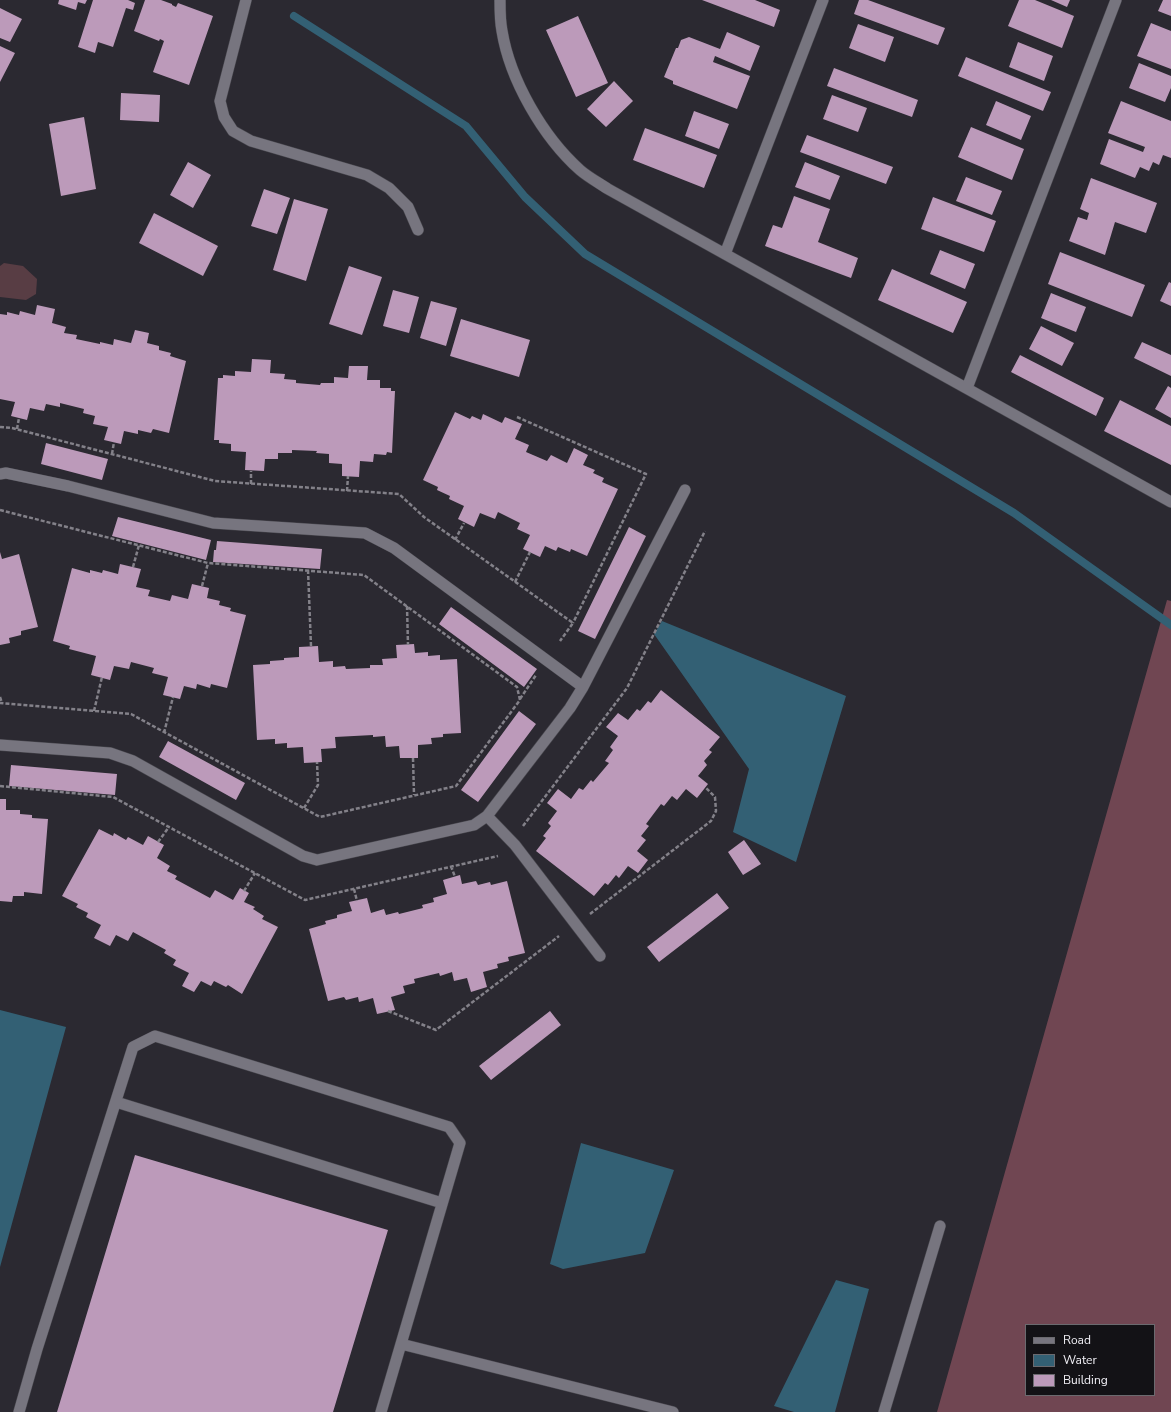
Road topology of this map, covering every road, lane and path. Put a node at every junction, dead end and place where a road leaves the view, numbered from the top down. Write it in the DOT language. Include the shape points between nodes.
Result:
graph roads {
  1 [pos="246,0"];
  2 [pos="500,0"];
  3 [pos="824,0"];
  4 [pos="1116,0"];
  5 [pos="418,230"];
  6 [pos="725,254"];
  7 [pos="967,388"];
  8 [pos="517,417"];
  9 [pos="19,418"];
  10 [pos="0,427"];
  11 [pos="17,429"];
  12 [pos="114,442"];
  13 [pos="112,454"];
  14 [pos="251,471"];
  15 [pos="0,474"];
  16 [pos="348,476"];
  17 [pos="251,484"];
  18 [pos="347,490"];
  19 [pos="685,490"];
  20 [pos="1171,502"];
  21 [pos="0,510"];
  22 [pos="464,523"];
  23 [pos="705,531"];
  24 [pos="455,540"];
  25 [pos="139,545"];
  26 [pos="530,552"];
  27 [pos="208,563"];
  28 [pos="132,567"];
  29 [pos="308,570"];
  30 [pos="515,582"];
  31 [pos="202,586"];
  32 [pos="407,606"];
  33 [pos="573,623"];
  34 [pos="560,641"];
  35 [pos="408,645"];
  36 [pos="311,646"];
  37 [pos="538,672"];
  38 [pos="102,677"];
  39 [pos="584,687"];
  40 [pos="0,697"];
  41 [pos="173,697"];
  42 [pos="520,700"];
  43 [pos="1,703"];
  44 [pos="94,711"];
  45 [pos="164,733"];
  46 [pos="0,745"];
  47 [pos="412,758"];
  48 [pos="317,762"];
  49 [pos="0,786"];
  50 [pos="705,787"];
  51 [pos="414,796"];
  52 [pos="304,808"];
  53 [pos="487,816"];
  54 [pos="523,826"];
  55 [pos="169,827"];
  56 [pos="158,842"];
  57 [pos="502,861"];
  58 [pos="451,866"];
  59 [pos="255,873"];
  60 [pos="455,877"];
  61 [pos="354,889"];
  62 [pos="244,890"];
  63 [pos="357,901"];
  64 [pos="590,914"];
  65 [pos="555,930"];
  66 [pos="600,956"];
  67 [pos="388,1011"];
  68 [pos="116,1102"];
  69 [pos="442,1203"];
  70 [pos="940,1226"];
  71 [pos="401,1344"];
  72 [pos="19,1412"];
  73 [pos="381,1412"];
  74 [pos="674,1412"];
  75 [pos="884,1412"];
  1 -- 5 [label="street" via="220,101 224,117 233,131 251,141 367,175 389,188 408,207"];
  2 -- 6 [label="street" via="502,30 512,70 532,110 556,147 581,171 608,189"];
  3 -- 6 [label="street"];
  4 -- 7 [label="street"];
  6 -- 7 [label="street"];
  7 -- 20 [label="street"];
  8 -- 33 [label="path" via="646,474"];
  9 -- 11 [label="path"];
  10 -- 11 [label="path"];
  11 -- 13 [label="path"];
  12 -- 13 [label="path"];
  13 -- 17 [label="path" via="215,481"];
  14 -- 17 [label="path"];
  15 -- 39 [label="street" via="6,473 68,486 213,523 365,533 394,548"];
  16 -- 18 [label="path"];
  17 -- 18 [label="path"];
  18 -- 24 [label="path" via="399,494"];
  19 -- 39 [label="street"];
  21 -- 25 [label="path"];
  22 -- 24 [label="path"];
  23 -- 54 [label="path" via="627,688"];
  24 -- 30 [label="path"];
  25 -- 27 [label="path"];
  25 -- 28 [label="path"];
  26 -- 30 [label="path"];
  27 -- 29 [label="path"];
  27 -- 31 [label="path"];
  29 -- 32 [label="path" via="364,574"];
  29 -- 36 [label="path"];
  30 -- 33 [label="path"];
  32 -- 35 [label="path"];
  32 -- 42 [label="path" via="517,687"];
  33 -- 34 [label="path"];
  37 -- 42 [label="path"];
  38 -- 44 [label="path"];
  39 -- 53 [label="street"];
  40 -- 43 [label="path"];
  41 -- 45 [label="path"];
  42 -- 51 [label="path" via="456,786"];
  43 -- 44 [label="path"];
  44 -- 45 [label="path" via="131,714"];
  45 -- 52 [label="path"];
  46 -- 53 [label="street" via="110,753 133,761 303,856 317,860 474,825"];
  47 -- 51 [label="path"];
  48 -- 52 [label="path" via="318,785"];
  49 -- 55 [label="path" via="113,797"];
  50 -- 64 [label="path" via="715,796 716,811 711,821"];
  51 -- 52 [label="path" via="320,817"];
  53 -- 66 [label="street" via="515,845"];
  55 -- 56 [label="path"];
  55 -- 59 [label="path"];
  57 -- 58 [label="path" via="497,855"];
  58 -- 60 [label="path"];
  58 -- 61 [label="path"];
  59 -- 61 [label="path" via="305,900"];
  59 -- 62 [label="path"];
  61 -- 63 [label="path"];
  65 -- 67 [label="path" via="560,936 436,1030"];
  68 -- 69 [label="street"];
  68 -- 69 [label="street" via="133,1047 155,1036 449,1127 460,1143"];
  68 -- 72 [label="street" via="36,1349"];
  69 -- 71 [label="street"];
  70 -- 75 [label="street"];
  71 -- 73 [label="street"];
  71 -- 74 [label="street"];
}
